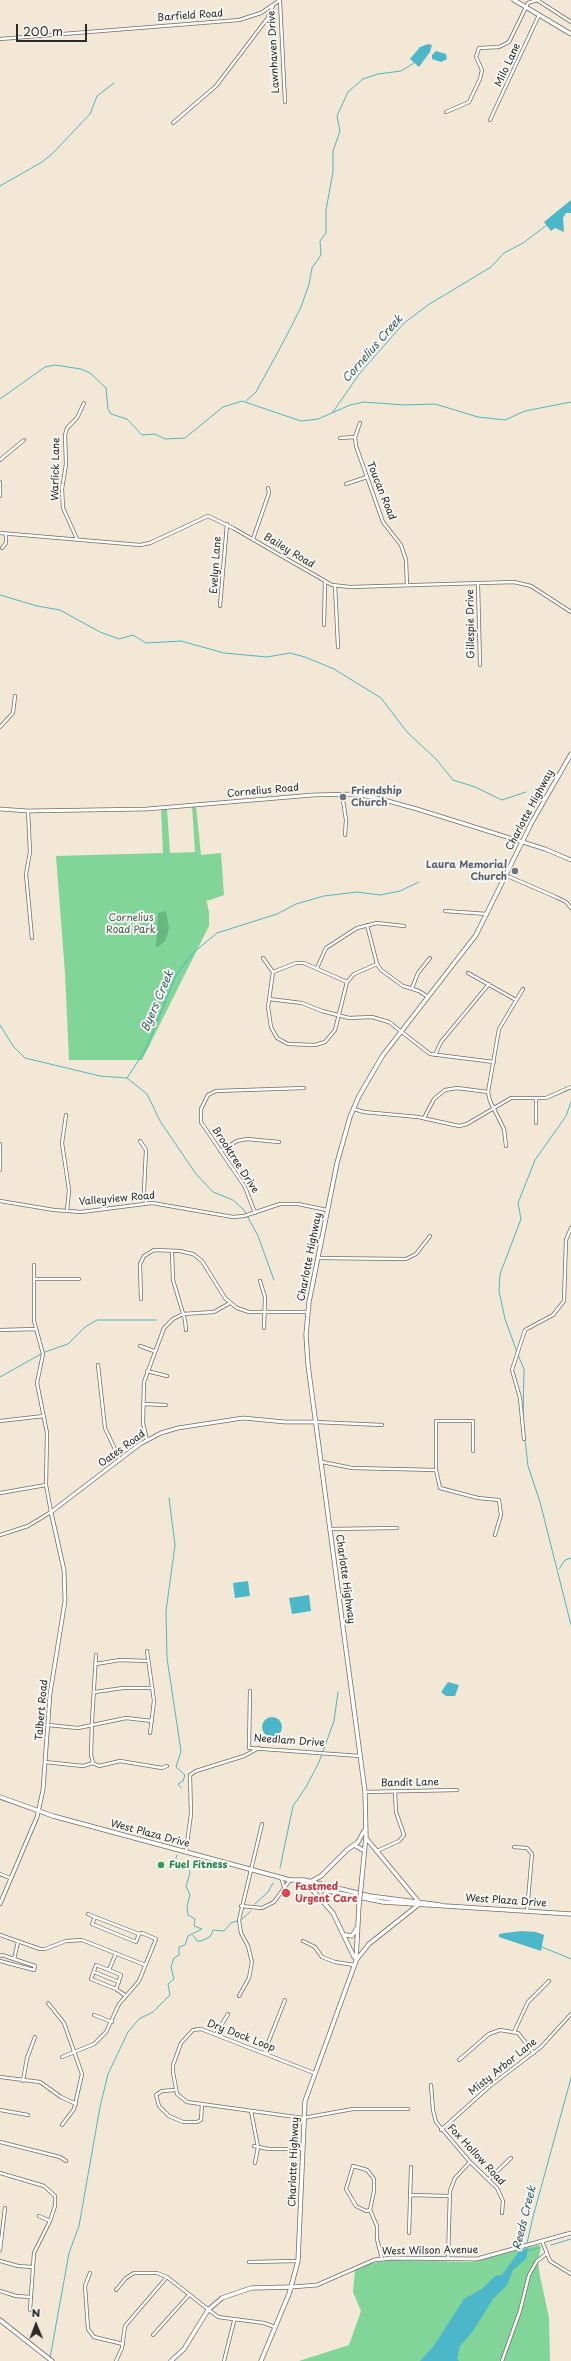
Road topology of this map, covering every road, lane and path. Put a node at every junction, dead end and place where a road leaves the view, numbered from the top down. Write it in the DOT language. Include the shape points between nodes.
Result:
graph roads {
  1 [pos="280,0"];
  2 [pos="514,0"];
  3 [pos="274,6"];
  4 [pos="525,7"];
  5 [pos="540,15"];
  6 [pos="571,22"];
  7 [pos="571,34"];
  8 [pos="0,39"];
  9 [pos="285,102"];
  10 [pos="446,112"];
  11 [pos="490,120"];
  12 [pos="172,123"];
  13 [pos="84,402"];
  14 [pos="360,423"];
  15 [pos="355,437"];
  16 [pos="340,438"];
  17 [pos="24,440"];
  18 [pos="0,460"];
  19 [pos="367,477"];
  20 [pos="0,482"];
  21 [pos="346,484"];
  22 [pos="268,488"];
  23 [pos="0,496"];
  24 [pos="227,524"];
  25 [pos="0,533"];
  26 [pos="6,534"];
  27 [pos="78,539"];
  28 [pos="253,539"];
  29 [pos="2,548"];
  30 [pos="325,582"];
  31 [pos="407,584"];
  32 [pos="478,584"];
  33 [pos="335,585"];
  34 [pos="220,606"];
  35 [pos="571,612"];
  36 [pos="324,625"];
  37 [pos="338,647"];
  38 [pos="480,665"];
  39 [pos="15,696"];
  40 [pos="0,727"];
  41 [pos="571,754"];
  42 [pos="342,794"];
  43 [pos="0,809"];
  44 [pos="28,811"];
  45 [pos="345,835"];
  46 [pos="522,842"];
  47 [pos="571,860"];
  48 [pos="505,875"];
  49 [pos="571,908"];
  50 [pos="445,911"];
  51 [pos="487,914"];
  52 [pos="367,925"];
  53 [pos="404,926"];
  54 [pos="32,938"];
  55 [pos="263,958"];
  56 [pos="430,958"];
  57 [pos="377,964"];
  58 [pos="317,968"];
  59 [pos="273,972"];
  60 [pos="468,973"];
  61 [pos="347,982"];
  62 [pos="489,984"];
  63 [pos="412,988"];
  64 [pos="523,989"];
  65 [pos="428,997"];
  66 [pos="269,999"];
  67 [pos="516,1000"];
  68 [pos="338,1015"];
  69 [pos="400,1031"];
  70 [pos="435,1055"];
  71 [pos="494,1062"];
  72 [pos="571,1087"];
  73 [pos="304,1088"];
  74 [pos="488,1092"];
  75 [pos="536,1099"];
  76 [pos="493,1108"];
  77 [pos="354,1109"];
  78 [pos="66,1115"];
  79 [pos="424,1118"];
  80 [pos="536,1123"];
  81 [pos="140,1141"];
  82 [pos="279,1142"];
  83 [pos="0,1144"];
  84 [pos="506,1146"];
  85 [pos="220,1151"];
  86 [pos="0,1170"];
  87 [pos="0,1201"];
  88 [pos="146,1203"];
  89 [pos="327,1210"];
  90 [pos="68,1211"];
  91 [pos="255,1213"];
  92 [pos="571,1228"];
  93 [pos="430,1236"];
  94 [pos="172,1251"];
  95 [pos="317,1258"];
  96 [pos="34,1265"];
  97 [pos="34,1279"];
  98 [pos="79,1279"];
  99 [pos="260,1282"];
  100 [pos="141,1299"];
  101 [pos="230,1303"];
  102 [pos="265,1312"];
  103 [pos="307,1312"];
  104 [pos="183,1314"];
  105 [pos="264,1328"];
  106 [pos="36,1329"];
  107 [pos="0,1330"];
  108 [pos="186,1330"];
  109 [pos="140,1346"];
  110 [pos="154,1351"];
  111 [pos="98,1365"];
  112 [pos="147,1371"];
  113 [pos="167,1376"];
  114 [pos="143,1404"];
  115 [pos="166,1405"];
  116 [pos="44,1416"];
  117 [pos="0,1421"];
  118 [pos="316,1422"];
  119 [pos="382,1425"];
  120 [pos="524,1439"];
  121 [pos="147,1440"];
  122 [pos="473,1451"];
  123 [pos="120,1460"];
  124 [pos="322,1462"];
  125 [pos="436,1470"];
  126 [pos="46,1485"];
  127 [pos="0,1493"];
  128 [pos="51,1512"];
  129 [pos="398,1528"];
  130 [pos="330,1529"];
  131 [pos="0,1535"];
  132 [pos="495,1535"];
  133 [pos="146,1651"];
  134 [pos="96,1655"];
  135 [pos="148,1660"];
  136 [pos="96,1664"];
  137 [pos="152,1688"];
  138 [pos="250,1691"];
  139 [pos="95,1692"];
  140 [pos="152,1721"];
  141 [pos="48,1725"];
  142 [pos="92,1725"];
  143 [pos="150,1733"];
  144 [pos="260,1748"];
  145 [pos="361,1756"];
  146 [pos="45,1762"];
  147 [pos="93,1763"];
  148 [pos="168,1766"];
  149 [pos="457,1790"];
  150 [pos="364,1792"];
  151 [pos="395,1792"];
  152 [pos="0,1796"];
  153 [pos="38,1812"];
  154 [pos="262,1824"];
  155 [pos="365,1829"];
  156 [pos="366,1836"];
  157 [pos="354,1845"];
  158 [pos="514,1847"];
  159 [pos="376,1850"];
  160 [pos="186,1851"];
  161 [pos="364,1852"];
  162 [pos="250,1868"];
  163 [pos="0,1874"];
  164 [pos="321,1876"];
  165 [pos="281,1877"];
  166 [pos="10,1878"];
  167 [pos="290,1880"];
  168 [pos="308,1884"];
  169 [pos="324,1886"];
  170 [pos="284,1888"];
  171 [pos="328,1891"];
  172 [pos="411,1891"];
  173 [pos="323,1900"];
  174 [pos="405,1902"];
  175 [pos="419,1903"];
  176 [pos="0,1904"];
  177 [pos="241,1906"];
  178 [pos="527,1911"];
  179 [pos="88,1914"];
  180 [pos="571,1914"];
  181 [pos="408,1915"];
  182 [pos="95,1917"];
  183 [pos="358,1920"];
  184 [pos="357,1928"];
  185 [pos="139,1934"];
  186 [pos="0,1935"];
  187 [pos="345,1935"];
  188 [pos="358,1939"];
  189 [pos="303,1940"];
  190 [pos="18,1942"];
  191 [pos="368,1944"];
  192 [pos="116,1953"];
  193 [pos="0,1956"];
  194 [pos="14,1959"];
  195 [pos="0,1961"];
  196 [pos="355,1961"];
  197 [pos="145,1965"];
  198 [pos="109,1970"];
  199 [pos="94,1972"];
  200 [pos="549,1981"];
  201 [pos="118,1982"];
  202 [pos="116,1989"];
  203 [pos="126,1996"];
  204 [pos="238,1996"];
  205 [pos="285,2000"];
  206 [pos="48,2003"];
  207 [pos="228,2014"];
  208 [pos="571,2014"];
  209 [pos="94,2015"];
  210 [pos="112,2022"];
  211 [pos="514,2032"];
  212 [pos="216,2034"];
  213 [pos="35,2037"];
  214 [pos="75,2052"];
  215 [pos="264,2053"];
  216 [pos="534,2053"];
  217 [pos="62,2057"];
  218 [pos="459,2060"];
  219 [pos="314,2073"];
  220 [pos="0,2077"];
  221 [pos="23,2081"];
  222 [pos="431,2085"];
  223 [pos="175,2090"];
  224 [pos="76,2104"];
  225 [pos="202,2104"];
  226 [pos="408,2109"];
  227 [pos="0,2110"];
  228 [pos="251,2111"];
  229 [pos="28,2115"];
  230 [pos="303,2118"];
  231 [pos="62,2125"];
  232 [pos="441,2130"];
  233 [pos="0,2142"];
  234 [pos="254,2146"];
  235 [pos="258,2147"];
  236 [pos="302,2149"];
  237 [pos="511,2158"];
  238 [pos="66,2162"];
  239 [pos="470,2162"];
  240 [pos="255,2163"];
  241 [pos="411,2167"];
  242 [pos="0,2173"];
  243 [pos="489,2179"];
  244 [pos="410,2195"];
  245 [pos="449,2196"];
  246 [pos="5,2208"];
  247 [pos="370,2210"];
  248 [pos="502,2213"];
  249 [pos="39,2216"];
  250 [pos="50,2221"];
  251 [pos="571,2232"];
  252 [pos="409,2233"];
  253 [pos="542,2241"];
  254 [pos="0,2250"];
  255 [pos="546,2254"];
  256 [pos="382,2259"];
  257 [pos="448,2259"];
  258 [pos="0,2260"];
  259 [pos="298,2261"];
  260 [pos="249,2262"];
  261 [pos="33,2267"];
  262 [pos="90,2273"];
  263 [pos="571,2274"];
  264 [pos="167,2277"];
  265 [pos="292,2287"];
  266 [pos="116,2290"];
  267 [pos="0,2291"];
  268 [pos="189,2295"];
  269 [pos="31,2297"];
  270 [pos="30,2310"];
  271 [pos="208,2310"];
  272 [pos="0,2320"];
  273 [pos="234,2320"];
  274 [pos="275,2327"];
  275 [pos="153,2335"];
  276 [pos="123,2344"];
  277 [pos="52,2361"];
  278 [pos="116,2361"];
  279 [pos="171,2361"];
  280 [pos="224,2361"];
  281 [pos="261,2361"];
  282 [pos="502,2361"];
  1 -- 3 [label="street, Barfield Road"];
  1 -- 9 [label="street, Lawnhaven Drive"];
  2 -- 4 [label="main road"];
  3 -- 8 [label="street, Barfield Road" via="239,20"];
  3 -- 12 [label="street" via="216,86"];
  4 -- 5 [label="main road"];
  4 -- 6 [label="street" via="537,0"];
  4 -- 10 [label="street" via="506,44 479,48 476,57 482,74 478,85 466,104"];
  5 -- 7 [label="main road"];
  5 -- 11 [label="street, Milo Lane"];
  13 -- 27 [label="street, Warlick Lane" via="65,435 66,464 62,489 63,508"];
  14 -- 15 [label="street"];
  15 -- 16 [label="street"];
  15 -- 19 [label="street, Toucan Road"];
  17 -- 18 [label="street"];
  19 -- 21 [label="street"];
  19 -- 31 [label="street, Toucan Road" via="383,522 402,545 406,560"];
  20 -- 23 [label="street"];
  22 -- 28 [label="street" via="269,493"];
  24 -- 27 [label="street, Bailey Road" via="208,516 150,543 140,545"];
  24 -- 28 [label="street, Bailey Road"];
  24 -- 34 [label="street, Evelyn Lane"];
  25 -- 26 [label="street, Bailey Road"];
  26 -- 27 [label="street, Bailey Road"];
  26 -- 29 [label="street" via="6,543"];
  28 -- 30 [label="street, Bailey Road"];
  30 -- 33 [label="street, Bailey Road"];
  30 -- 36 [label="street"];
  31 -- 32 [label="street, Bailey Road"];
  31 -- 33 [label="street, Bailey Road"];
  32 -- 35 [label="street, Bailey Road" via="514,582 531,586"];
  32 -- 38 [label="street, Gillespie Drive"];
  33 -- 37 [label="street"];
  39 -- 40 [label="street" via="13,713"];
  41 -- 46 [label="main road, Charlotte Highway"];
  42 -- 44 [label="street, Cornelius Road" via="165,808"];
  42 -- 45 [label="street" via="346,820"];
  42 -- 46 [label="street, Cornelius Road" via="377,798"];
  43 -- 44 [label="street, Cornelius Road"];
  44 -- 54 [label="street" via="30,852 26,874"];
  46 -- 47 [label="street, Cornelius Road"];
  46 -- 48 [label="main road, Charlotte Highway"];
  48 -- 49 [label="street" via="566,902"];
  48 -- 51 [label="main road, Charlotte Highway"];
  50 -- 51 [label="street"];
  51 -- 65 [label="main road, Charlotte Highway" via="467,948"];
  52 -- 53 [label="street" via="382,923"];
  52 -- 57 [label="street"];
  52 -- 58 [label="street" via="357,928 326,948"];
  55 -- 59 [label="street"];
  56 -- 63 [label="street" via="418,973"];
  57 -- 61 [label="street" via="354,974"];
  57 -- 63 [label="street" via="397,983"];
  58 -- 59 [label="street" via="296,963"];
  58 -- 61 [label="street"];
  59 -- 66 [label="street"];
  60 -- 62 [label="street"];
  61 -- 68 [label="street"];
  62 -- 67 [label="street"];
  62 -- 70 [label="street" via="441,1042"];
  63 -- 65 [label="street"];
  64 -- 67 [label="street"];
  65 -- 69 [label="main road, Charlotte Highway"];
  66 -- 68 [label="street" via="302,1003"];
  66 -- 68 [label="street" via="269,1016 274,1034 288,1044 315,1045 325,1042 335,1030"];
  67 -- 71 [label="street" via="499,1028"];
  68 -- 69 [label="street" via="349,1018 372,1017 389,1022"];
  69 -- 70 [label="street" via="425,1052"];
  69 -- 77 [label="main road, Charlotte Highway" via="370,1075"];
  70 -- 71 [label="street"];
  71 -- 74 [label="street"];
  72 -- 75 [label="street" via="550,1097"];
  73 -- 85 [label="street, Brooktree Drive" via="226,1090 208,1095 201,1109 201,1122"];
  74 -- 76 [label="street"];
  74 -- 79 [label="street" via="456,1088 444,1090 434,1100"];
  75 -- 76 [label="street" via="511,1098"];
  75 -- 80 [label="street"];
  76 -- 79 [label="street" via="459,1126"];
  76 -- 84 [label="street" via="504,1129"];
  77 -- 79 [label="street"];
  77 -- 89 [label="main road, Charlotte Highway" via="343,1140"];
  78 -- 90 [label="street" via="62,1143"];
  81 -- 88 [label="street" via="146,1150"];
  82 -- 85 [label="street" via="247,1139 237,1141"];
  83 -- 86 [label="street"];
  85 -- 91 [label="street, Brooktree Drive" via="245,1187"];
  87 -- 90 [label="street, Valleyview Road"];
  88 -- 90 [label="street, Valleyview Road" via="89,1211"];
  88 -- 91 [label="street, Valleyview Road" via="169,1204 221,1217"];
  89 -- 91 [label="street, Valleyview Road" via="289,1203"];
  89 -- 95 [label="main road, Charlotte Highway"];
  92 -- 120 [label="street" via="566,1240 564,1301 553,1315 525,1330 512,1370 520,1398"];
  93 -- 95 [label="street" via="416,1254 406,1259"];
  94 -- 100 [label="street" via="151,1251 142,1258"];
  94 -- 101 [label="street" via="186,1252 202,1261"];
  94 -- 104 [label="street" via="173,1280"];
  95 -- 103 [label="main road, Charlotte Highway"];
  96 -- 97 [label="street"];
  97 -- 98 [label="street"];
  97 -- 106 [label="street"];
  99 -- 102 [label="street" via="264,1292"];
  101 -- 102 [label="street" via="242,1310"];
  101 -- 104 [label="street" via="218,1311"];
  102 -- 103 [label="street"];
  102 -- 105 [label="street"];
  103 -- 118 [label="main road, Charlotte Highway" via="306,1340"];
  104 -- 108 [label="street"];
  104 -- 110 [label="street" via="166,1326"];
  106 -- 107 [label="street"];
  106 -- 116 [label="street" via="42,1348 37,1383"];
  109 -- 110 [label="street"];
  110 -- 112 [label="street"];
  111 -- 123 [label="street" via="105,1428"];
  112 -- 113 [label="street"];
  112 -- 114 [label="street"];
  114 -- 115 [label="street"];
  114 -- 121 [label="street" via="143,1423"];
  116 -- 117 [label="street"];
  116 -- 126 [label="street" via="47,1434"];
  118 -- 119 [label="street"];
  118 -- 121 [label="street, Oates Road" via="243,1418 178,1428"];
  118 -- 124 [label="main road, Charlotte Highway"];
  121 -- 123 [label="street, Oates Road"];
  122 -- 125 [label="street" via="473,1421 436,1421"];
  123 -- 128 [label="street, Oates Road"];
  124 -- 125 [label="street" via="352,1468"];
  124 -- 130 [label="main road, Charlotte Highway"];
  125 -- 132 [label="street" via="440,1488 478,1498 499,1500 501,1515"];
  126 -- 127 [label="street"];
  126 -- 128 [label="street"];
  128 -- 131 [label="street, Oates Road" via="28,1526"];
  128 -- 141 [label="street, Talbert Road" via="64,1570 65,1600 50,1694"];
  129 -- 130 [label="street"];
  130 -- 145 [label="main road, Charlotte Highway"];
  133 -- 135 [label="street"];
  134 -- 136 [label="street"];
  135 -- 136 [label="street" via="120,1660"];
  135 -- 137 [label="street"];
  136 -- 139 [label="street"];
  137 -- 139 [label="street" via="123,1688"];
  137 -- 140 [label="street"];
  138 -- 144 [label="street, Needlam Drive" via="249,1748"];
  139 -- 142 [label="street"];
  140 -- 142 [label="street" via="126,1718"];
  140 -- 143 [label="street"];
  141 -- 142 [label="street" via="78,1728"];
  141 -- 146 [label="street, Talbert Road"];
  142 -- 147 [label="street"];
  144 -- 145 [label="street, Needlam Drive"];
  144 -- 160 [label="street" via="244,1756 196,1770 190,1775 191,1814"];
  145 -- 150 [label="main road, Charlotte Highway"];
  146 -- 147 [label="street" via="83,1766"];
  146 -- 153 [label="street, Talbert Road"];
  147 -- 148 [label="street" via="99,1766 122,1761 162,1768"];
  149 -- 151 [label="street, Bandit Lane"];
  150 -- 151 [label="street, Bandit Lane"];
  150 -- 155 [label="main road, Charlotte Highway"];
  151 -- 159 [label="street" via="396,1810 404,1835 399,1841"];
  152 -- 153 [label="main road, West Plaza Drive"];
  153 -- 160 [label="main road, West Plaza Drive"];
  153 -- 166 [label="street, Talbert Road"];
  154 -- 162 [label="street"];
  155 -- 156 [label="main road, Charlotte Highway"];
  155 -- 157 [label="main road" via="360,1841"];
  155 -- 161 [label="main road, Charlotte Highway"];
  156 -- 159 [label="main road"];
  156 -- 161 [label="main road, Charlotte Highway"];
  157 -- 161 [label="main road"];
  157 -- 164 [label="main road"];
  158 -- 178 [label="street" via="527,1848 532,1854"];
  159 -- 161 [label="main road" via="368,1849"];
  159 -- 172 [label="main road"];
  160 -- 162 [label="main road, West Plaza Drive"];
  161 -- 183 [label="main road, Charlotte Highway, bridge"];
  162 -- 165 [label="main road, West Plaza Drive"];
  162 -- 177 [label="street"];
  163 -- 166 [label="street"];
  164 -- 168 [label="main road"];
  164 -- 169 [label="main road"];
  165 -- 167 [label="main road, West Plaza Drive"];
  165 -- 170 [label="street"];
  166 -- 176 [label="street, Talbert Road"];
  167 -- 168 [label="main road, West Plaza Drive"];
  167 -- 170 [label="street"];
  168 -- 169 [label="main road, West Plaza Drive"];
  168 -- 171 [label="main road, West Plaza Drive"];
  168 -- 173 [label="main road"];
  169 -- 174 [label="main road, West Plaza Drive"];
  170 -- 177 [label="street" via="274,1902 262,1908"];
  171 -- 173 [label="main road"];
  171 -- 174 [label="main road, West Plaza Drive" via="368,1900"];
  172 -- 174 [label="main road"];
  172 -- 175 [label="main road"];
  173 -- 187 [label="main road"];
  174 -- 175 [label="main road, West Plaza Drive"];
  174 -- 181 [label="main road"];
  175 -- 178 [label="main road, West Plaza Drive"];
  175 -- 181 [label="main road"];
  177 -- 204 [label="street" via="239,1927 252,1962 249,1978"];
  178 -- 180 [label="main road, West Plaza Drive"];
  179 -- 182 [label="street"];
  181 -- 191 [label="main road"];
  182 -- 185 [label="street"];
  182 -- 185 [label="street" via="92,1924 136,1942"];
  183 -- 184 [label="main road, Charlotte Highway"];
  183 -- 188 [label="main road, Charlotte Highway"];
  184 -- 187 [label="main road" via="352,1936"];
  184 -- 196 [label="main road, Charlotte Highway"];
  185 -- 197 [label="street" via="156,1939"];
  186 -- 190 [label="street"];
  187 -- 196 [label="main road"];
  188 -- 191 [label="main road" via="360,1943"];
  188 -- 196 [label="main road, Charlotte Highway"];
  189 -- 196 [label="street" via="315,1947 322,1957 335,1962"];
  190 -- 192 [label="street" via="43,1949 76,1940"];
  190 -- 194 [label="street"];
  191 -- 196 [label="main road"];
  192 -- 197 [label="street"];
  192 -- 198 [label="street"];
  193 -- 194 [label="street"];
  194 -- 195 [label="street" via="35,1966 34,1970"];
  196 -- 219 [label="main road, Charlotte Highway"];
  197 -- 203 [label="street" via="139,1981"];
  198 -- 199 [label="street" via="96,1966"];
  198 -- 201 [label="street" via="121,1975"];
  199 -- 201 [label="street"];
  199 -- 202 [label="street" via="91,1979"];
  200 -- 211 [label="street" via="528,2002"];
  201 -- 202 [label="street"];
  202 -- 203 [label="street"];
  203 -- 210 [label="street" via="119,2004"];
  205 -- 215 [label="street"];
  206 -- 214 [label="street" via="64,2023"];
  207 -- 212 [label="street"];
  208 -- 216 [label="street, Misty Arbor Lane"];
  209 -- 210 [label="street"];
  210 -- 214 [label="street" via="100,2039"];
  211 -- 216 [label="street" via="523,2038"];
  211 -- 218 [label="street" via="493,2032"];
  212 -- 215 [label="street, Dry Dock Loop"];
  212 -- 223 [label="street, Dry Dock Loop" via="201,2029 193,2030 181,2043 173,2065"];
  213 -- 221 [label="street" via="27,2058"];
  214 -- 217 [label="street"];
  214 -- 224 [label="street" via="82,2074"];
  215 -- 219 [label="street, Dry Dock Loop"];
  216 -- 232 [label="street, Misty Arbor Lane" via="490,2086"];
  219 -- 230 [label="main road, Charlotte Highway" via="305,2101"];
  220 -- 221 [label="street"];
  221 -- 224 [label="street" via="44,2084 61,2097"];
  222 -- 232 [label="street, Fox Hollow Road" via="434,2116"];
  223 -- 225 [label="street" via="182,2100"];
  223 -- 225 [label="street" via="162,2090 156,2095 159,2106 169,2116 183,2122 197,2122 201,2120"];
  224 -- 231 [label="street"];
  225 -- 228 [label="street"];
  226 -- 230 [label="street" via="364,2108"];
  227 -- 229 [label="street"];
  228 -- 230 [label="street"];
  228 -- 235 [label="street"];
  230 -- 236 [label="main road, Charlotte Highway"];
  232 -- 239 [label="street, Fox Hollow Road"];
  233 -- 238 [label="street" via="60,2157"];
  234 -- 235 [label="street"];
  235 -- 236 [label="street"];
  235 -- 240 [label="street"];
  236 -- 259 [label="main road, Charlotte Highway"];
  237 -- 243 [label="street"];
  239 -- 243 [label="street, Fox Hollow Road"];
  239 -- 245 [label="street" via="455,2178"];
  241 -- 244 [label="street"];
  242 -- 250 [label="street" via="44,2186 52,2191 56,2200"];
  243 -- 248 [label="street, Fox Hollow Road" via="501,2194"];
  244 -- 245 [label="street"];
  244 -- 252 [label="street"];
  245 -- 257 [label="street"];
  246 -- 254 [label="street"];
  247 -- 247 [label="street" via="366,2211 356,2206 346,2189 353,2166 367,2170 374,2178"];
  247 -- 256 [label="street" via="377,2226"];
  249 -- 250 [label="street"];
  250 -- 261 [label="street" via="36,2248"];
  251 -- 253 [label="street, West Wilson Avenue"];
  253 -- 255 [label="street"];
  253 -- 257 [label="street, West Wilson Avenue" via="477,2259"];
  255 -- 263 [label="street" via="554,2264"];
  255 -- 282 [label="street" via="537,2261 529,2275 520,2311"];
  256 -- 257 [label="street, West Wilson Avenue"];
  256 -- 265 [label="street, West Wilson Avenue" via="366,2263 314,2286"];
  258 -- 261 [label="street" via="18,2266"];
  259 -- 260 [label="street"];
  259 -- 265 [label="main road, Charlotte Highway"];
  261 -- 269 [label="street"];
  262 -- 276 [label="street" via="85,2286 88,2329 94,2337"];
  264 -- 266 [label="street" via="157,2273 134,2273"];
  264 -- 268 [label="street"];
  264 -- 276 [label="street" via="125,2326"];
  265 -- 271 [label="main road" via="242,2289 222,2298"];
  265 -- 274 [label="main road, Charlotte Highway"];
  267 -- 269 [label="street"];
  268 -- 271 [label="street"];
  268 -- 275 [label="street"];
  269 -- 270 [label="street"];
  271 -- 273 [label="street" via="218,2317"];
  271 -- 279 [label="main road" via="184,2349"];
  272 -- 277 [label="main road"];
  273 -- 274 [label="street" via="258,2322"];
  273 -- 280 [label="street"];
  274 -- 281 [label="main road, Charlotte Highway"];
  276 -- 278 [label="street"];
}
